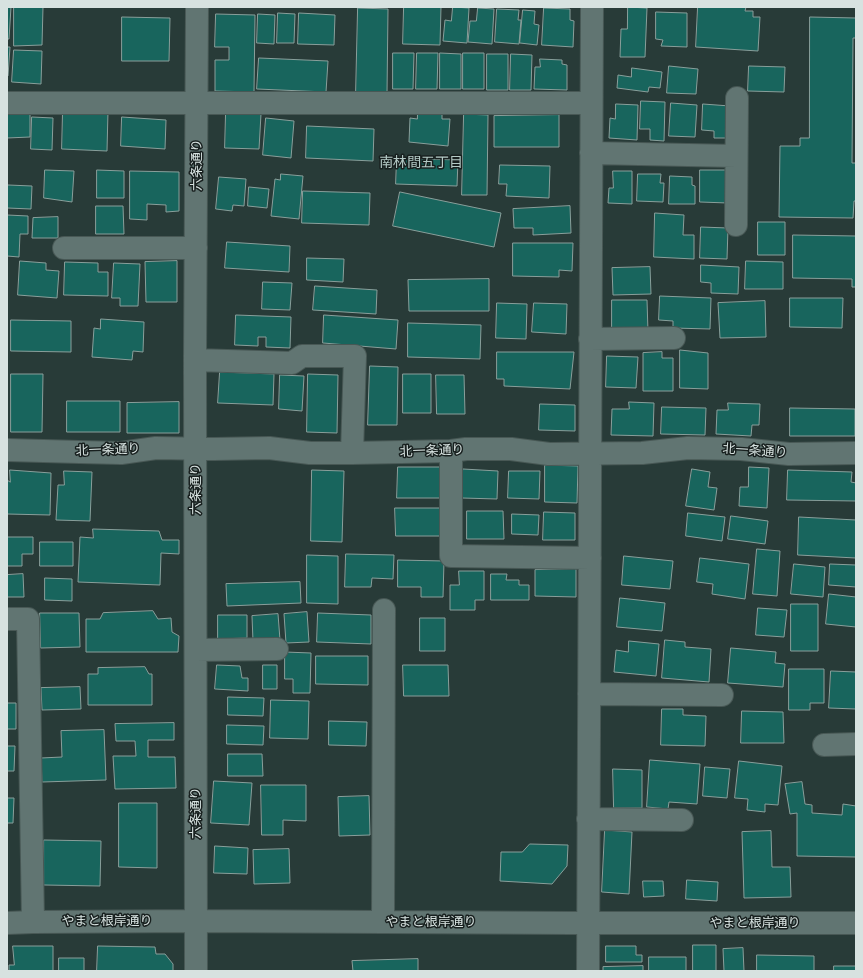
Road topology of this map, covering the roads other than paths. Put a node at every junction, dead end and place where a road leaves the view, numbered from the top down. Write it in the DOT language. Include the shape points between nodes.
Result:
graph roads {
  1 [pos="197,7"];
  2 [pos="592,7"];
  3 [pos="737,98"];
  4 [pos="7,103"];
  5 [pos="197,103"];
  6 [pos="591,103"];
  7 [pos="591,153"];
  8 [pos="736,156"];
  9 [pos="736,225"];
  10 [pos="64,248"];
  11 [pos="196,248"];
  12 [pos="590,338"];
  13 [pos="674,338"];
  14 [pos="195,360"];
  15 [pos="196,449"];
  16 [pos="7,450"];
  17 [pos="451,451"];
  18 [pos="352,453"];
  19 [pos="590,453"];
  20 [pos="856,453"];
  21 [pos="590,558"];
  22 [pos="384,610"];
  23 [pos="7,619"];
  24 [pos="277,649"];
  25 [pos="196,650"];
  26 [pos="589,694"];
  27 [pos="722,695"];
  28 [pos="856,744"];
  29 [pos="824,745"];
  30 [pos="588,819"];
  31 [pos="682,820"];
  32 [pos="196,921"];
  33 [pos="33,922"];
  34 [pos="383,922"];
  35 [pos="7,923"];
  36 [pos="588,923"];
  37 [pos="856,923"];
  38 [pos="196,971"];
  39 [pos="588,971"];
  1 -- 5 [label="street, 六条通り"];
  2 -- 6 [label="street"];
  3 -- 8 [label="street"];
  4 -- 5 [label="street"];
  5 -- 6 [label="street"];
  5 -- 11 [label="street, 六条通り"];
  6 -- 7 [label="street"];
  7 -- 8 [label="street"];
  7 -- 12 [label="street"];
  8 -- 9 [label="street"];
  10 -- 11 [label="street"];
  11 -- 14 [label="street, 六条通り"];
  12 -- 13 [label="street"];
  12 -- 19 [label="street"];
  14 -- 15 [label="street, 六条通り"];
  14 -- 18 [label="street" via="292,363 302,356 355,356"];
  15 -- 16 [label="street, 北一条通り" via="156,448 121,452"];
  15 -- 18 [label="street, 北一条通り" via="269,448 310,453"];
  15 -- 25 [label="street, 六条通り"];
  17 -- 18 [label="street, 北一条通り"];
  17 -- 19 [label="street, 北一条通り" via="511,449 549,454"];
  17 -- 21 [label="street" via="452,556"];
  19 -- 20 [label="street, 北一条通り" via="642,453 688,448 741,449 789,454"];
  19 -- 21 [label="street"];
  21 -- 26 [label="street"];
  22 -- 34 [label="street"];
  23 -- 33 [label="street" via="28,619"];
  24 -- 25 [label="street"];
  25 -- 32 [label="street, 六条通り"];
  26 -- 27 [label="street"];
  26 -- 30 [label="street"];
  28 -- 29 [label="street"];
  30 -- 31 [label="street"];
  30 -- 36 [label="street"];
  32 -- 33 [label="street, やまと根岸通り"];
  32 -- 34 [label="street, やまと根岸通り"];
  32 -- 38 [label="street, 六条通り"];
  33 -- 35 [label="street, やまと根岸通り"];
  34 -- 36 [label="street, やまと根岸通り"];
  36 -- 37 [label="street, やまと根岸通り"];
  36 -- 39 [label="street"];
}
